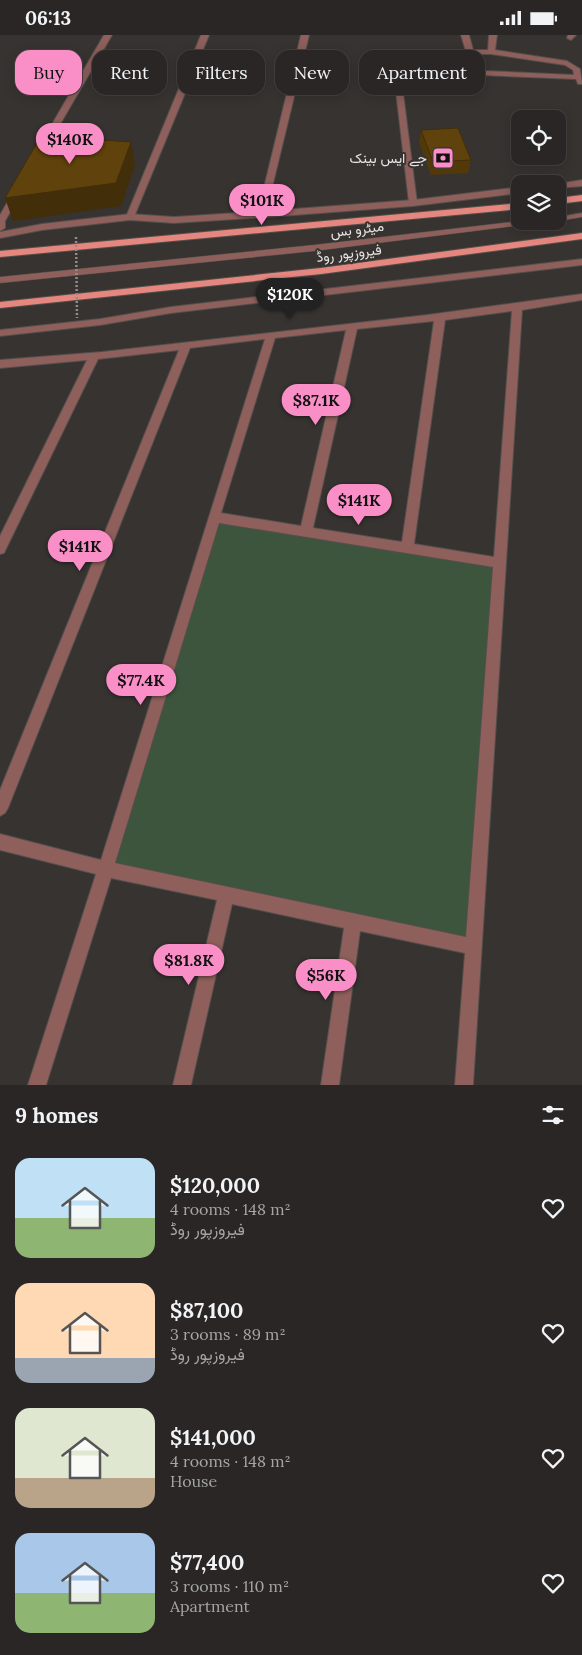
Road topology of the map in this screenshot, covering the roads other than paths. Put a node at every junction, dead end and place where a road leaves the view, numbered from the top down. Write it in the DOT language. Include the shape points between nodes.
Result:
graph roads {
  1 [pos="108,35"];
  2 [pos="205,35"];
  3 [pos="305,35"];
  4 [pos="465,35"];
  5 [pos="494,35"];
  6 [pos="470,50"];
  7 [pos="485,53"];
  8 [pos="491,53"];
  9 [pos="485,73"];
  10 [pos="581,81"];
  11 [pos="399,95"];
  12 [pos="35,161"];
  13 [pos="582,183"];
  14 [pos="566,185"];
  15 [pos="20,187"];
  16 [pos="511,191"];
  17 [pos="582,198"];
  18 [pos="566,200"];
  19 [pos="413,203"];
  20 [pos="511,207"];
  21 [pos="268,214"];
  22 [pos="582,215"];
  23 [pos="130,217"];
  24 [pos="566,218"];
  25 [pos="511,224"];
  26 [pos="0,228"];
  27 [pos="0,235"];
  28 [pos="582,235"];
  29 [pos="0,254"];
  30 [pos="582,262"];
  31 [pos="0,280"];
  32 [pos="582,297"];
  33 [pos="0,305"];
  34 [pos="517,308"];
  35 [pos="440,317"];
  36 [pos="352,327"];
  37 [pos="0,333"];
  38 [pos="271,335"];
  39 [pos="186,346"];
  40 [pos="94,357"];
  41 [pos="0,364"];
  42 [pos="214,517"];
  43 [pos="306,532"];
  44 [pos="407,548"];
  45 [pos="0,549"];
  46 [pos="499,563"];
  47 [pos="0,808"];
  48 [pos="0,842"];
  49 [pos="107,869"];
  50 [pos="226,894"];
  51 [pos="354,921"];
  52 [pos="473,947"];
  53 [pos="37,1085"];
  54 [pos="182,1085"];
  55 [pos="330,1085"];
  56 [pos="464,1085"];
  1 -- 12 [label="street"];
  2 -- 23 [label="street"];
  3 -- 21 [label="street" via="265,200"];
  4 -- 6 [label="street"];
  5 -- 8 [label="street"];
  7 -- 8 [label="street"];
  8 -- 10 [label="street" via="567,63 576,69"];
  9 -- 10 [label="street"];
  11 -- 19 [label="street"];
  13 -- 14 [label="street"];
  15 -- 26 [label="street" via="0,221"];
  16 -- 19 [label="street"];
  17 -- 18 [label="main road"];
  19 -- 21 [label="street"];
  20 -- 29 [label="main road, فیروزپور روڈ"];
  21 -- 23 [label="street" via="174,220"];
  22 -- 24 [label="lane"];
  23 -- 27 [label="street"];
  25 -- 31 [label="lane, میٹرو بس"];
  28 -- 33 [label="main road, فیروزپور روڈ" via="321,271"];
  30 -- 37 [label="street"];
  32 -- 34 [label="street"];
  34 -- 35 [label="street"];
  34 -- 46 [label="street"];
  35 -- 36 [label="street"];
  35 -- 44 [label="street"];
  36 -- 38 [label="street"];
  36 -- 43 [label="street"];
  38 -- 39 [label="street"];
  38 -- 42 [label="street"];
  39 -- 40 [label="street"];
  39 -- 47 [label="street"];
  40 -- 41 [label="street"];
  40 -- 45 [label="street"];
  42 -- 43 [label="street"];
  42 -- 49 [label="street"];
  43 -- 44 [label="street"];
  44 -- 46 [label="street"];
  46 -- 52 [label="street"];
  48 -- 49 [label="street"];
  49 -- 50 [label="street"];
  49 -- 53 [label="street"];
  50 -- 51 [label="street"];
  50 -- 54 [label="street"];
  51 -- 52 [label="street"];
  51 -- 55 [label="street"];
  52 -- 56 [label="street"];
}
